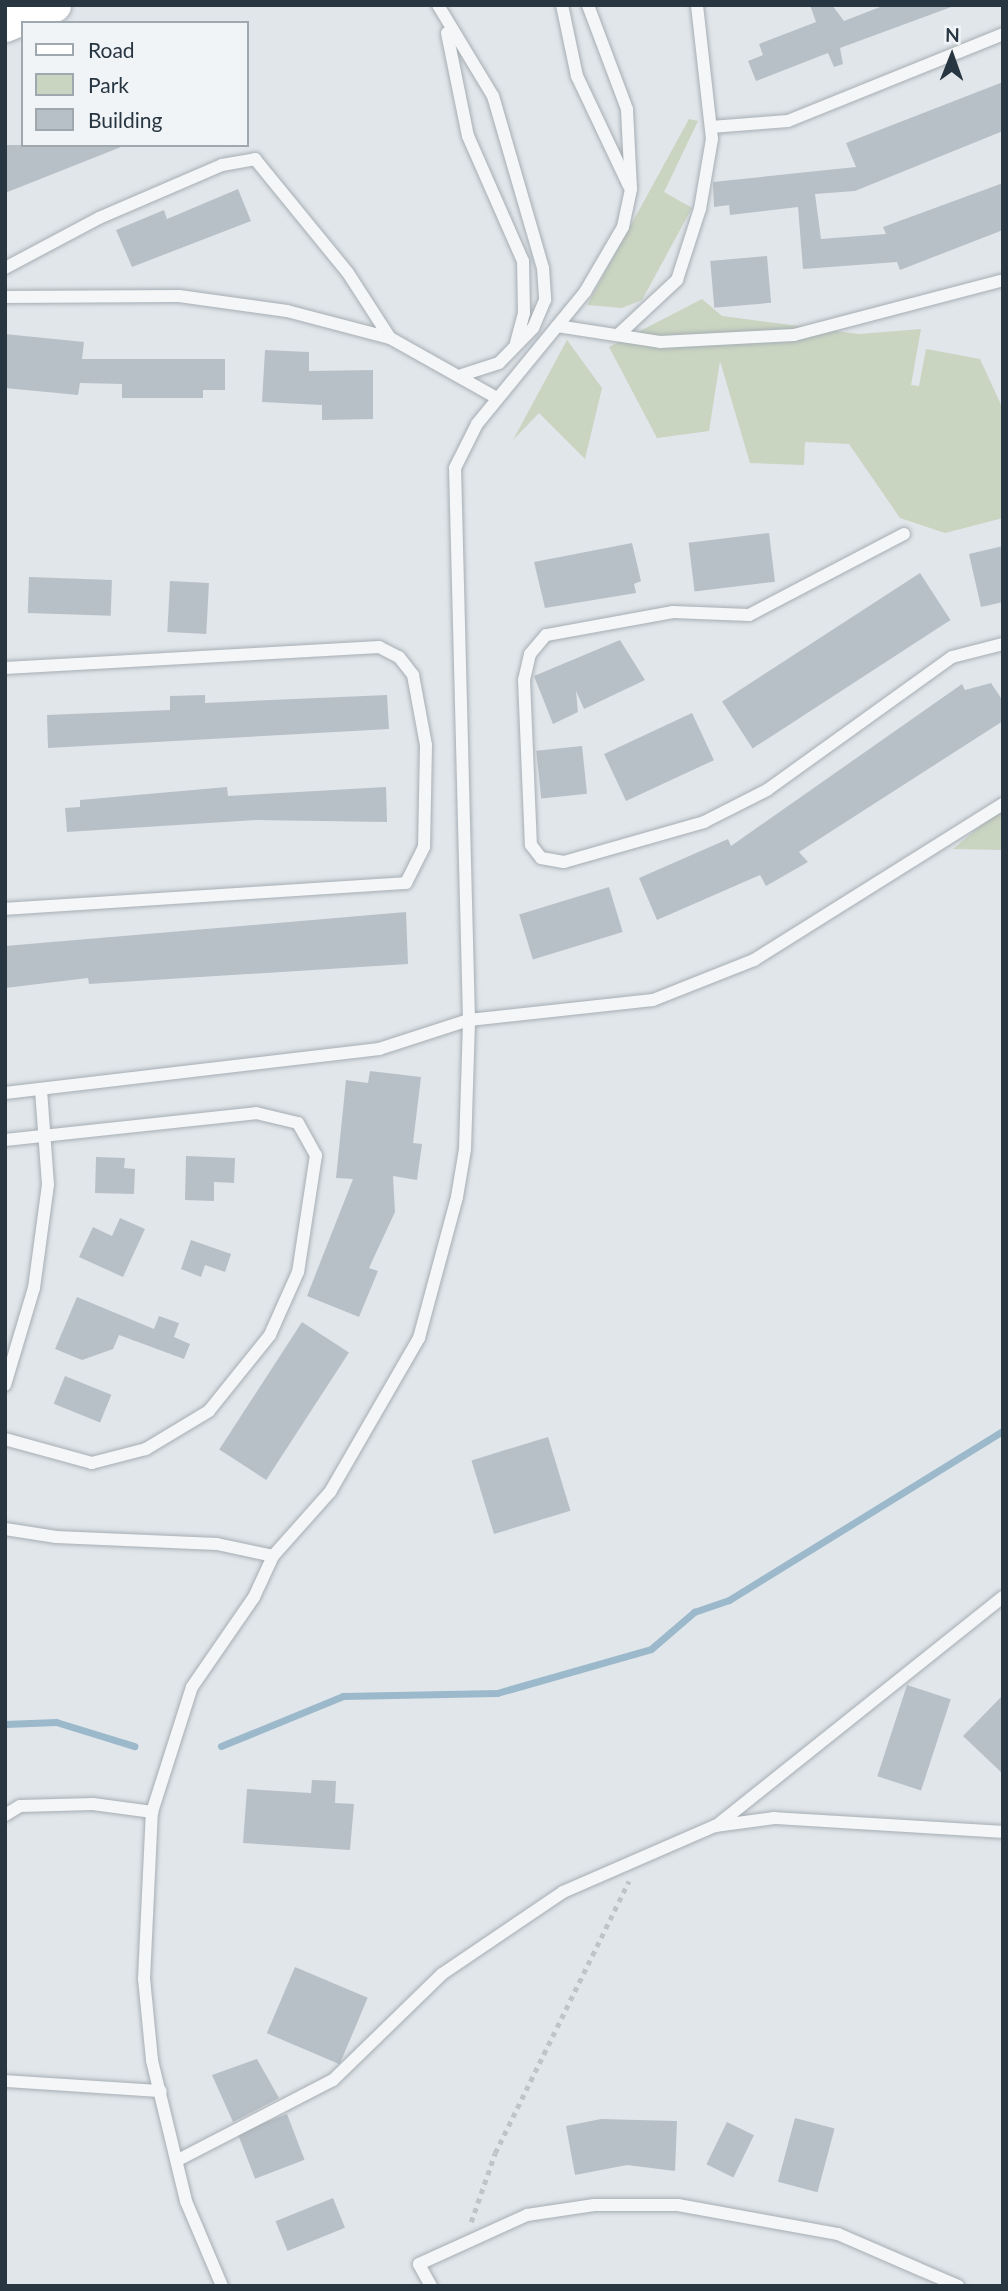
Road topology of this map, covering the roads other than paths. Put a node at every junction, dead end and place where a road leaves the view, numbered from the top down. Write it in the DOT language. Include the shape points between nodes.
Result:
graph roads {
  1 [pos="54,5"];
  2 [pos="438,5"];
  3 [pos="562,5"];
  4 [pos="588,5"];
  5 [pos="697,5"];
  6 [pos="446,24"];
  7 [pos="5,25"];
  8 [pos="1003,34"];
  9 [pos="711,127"];
  10 [pos="631,189"];
  11 [pos="5,268"];
  12 [pos="1003,280"];
  13 [pos="5,297"];
  14 [pos="557,326"];
  15 [pos="618,335"];
  16 [pos="390,338"];
  17 [pos="515,346"];
  18 [pos="461,375"];
  19 [pos="497,398"];
  20 [pos="904,534"];
  21 [pos="1003,644"];
  22 [pos="5,668"];
  23 [pos="1003,804"];
  24 [pos="5,908"];
  25 [pos="469,1020"];
  26 [pos="41,1089"];
  27 [pos="5,1093"];
  28 [pos="44,1133"];
  29 [pos="5,1140"];
  30 [pos="5,1385"];
  31 [pos="5,1439"];
  32 [pos="5,1529"];
  33 [pos="273,1556"];
  34 [pos="1003,1597"];
  35 [pos="152,1812"];
  36 [pos="5,1815"];
  37 [pos="715,1826"];
  38 [pos="1003,1832"];
  39 [pos="5,2081"];
  40 [pos="161,2091"];
  41 [pos="178,2160"];
  42 [pos="222,2286"];
  43 [pos="431,2286"];
  44 [pos="958,2286"];
  1 -- 7 [label="main road"];
  2 -- 6 [label="lane"];
  3 -- 10 [label="lane" via="577,76"];
  4 -- 10 [label="lane" via="627,109"];
  5 -- 9 [label="lane"];
  6 -- 17 [label="lane" via="468,136 523,261 524,313"];
  6 -- 17 [label="lane" via="493,96 543,268 545,300 533,328"];
  8 -- 9 [label="lane" via="789,121"];
  9 -- 15 [label="lane" via="700,209 677,280"];
  10 -- 14 [label="lane" via="607,257"];
  11 -- 16 [label="lane" via="99,218 222,165 256,159 348,273"];
  12 -- 15 [label="lane" via="794,335 660,342"];
  13 -- 16 [label="lane" via="180,296 287,311"];
  14 -- 15 [label="lane"];
  14 -- 19 [label="lane"];
  16 -- 18 [label="lane"];
  17 -- 18 [label="lane" via="499,363"];
  18 -- 19 [label="lane"];
  19 -- 25 [label="lane" via="455,468 451,505"];
  20 -- 21 [label="lane" via="749,615 673,612 546,635 530,654 524,680 531,845 541,859 564,862 704,822 766,790 952,657"];
  22 -- 24 [label="lane" via="379,647 399,657 413,675 426,745 424,847 406,883"];
  23 -- 25 [label="lane" via="754,960 653,1000"];
  25 -- 26 [label="lane" via="379,1049"];
  25 -- 33 [label="lane" via="465,1149 419,1338 330,1492"];
  26 -- 27 [label="lane"];
  26 -- 28 [label="lane"];
  28 -- 29 [label="lane"];
  28 -- 30 [label="lane" via="48,1185 34,1288"];
  28 -- 31 [label="lane" via="256,1113 298,1123 316,1155 312,1207 298,1272 270,1335 209,1411 146,1449 92,1463"];
  32 -- 33 [label="lane" via="56,1537 216,1544"];
  33 -- 35 [label="lane" via="254,1597 192,1687"];
  34 -- 37 [label="lane" via="920,1657"];
  35 -- 36 [label="lane" via="93,1804 20,1806"];
  35 -- 40 [label="lane" via="144,1979"];
  37 -- 38 [label="lane" via="774,1818"];
  37 -- 41 [label="lane" via="563,1892 442,1974 333,2080"];
  39 -- 40 [label="lane"];
  40 -- 41 [label="lane"];
  41 -- 42 [label="lane" via="186,2201"];
  43 -- 44 [label="lane" via="419,2264 527,2215 594,2205 678,2205 838,2234"];
}
